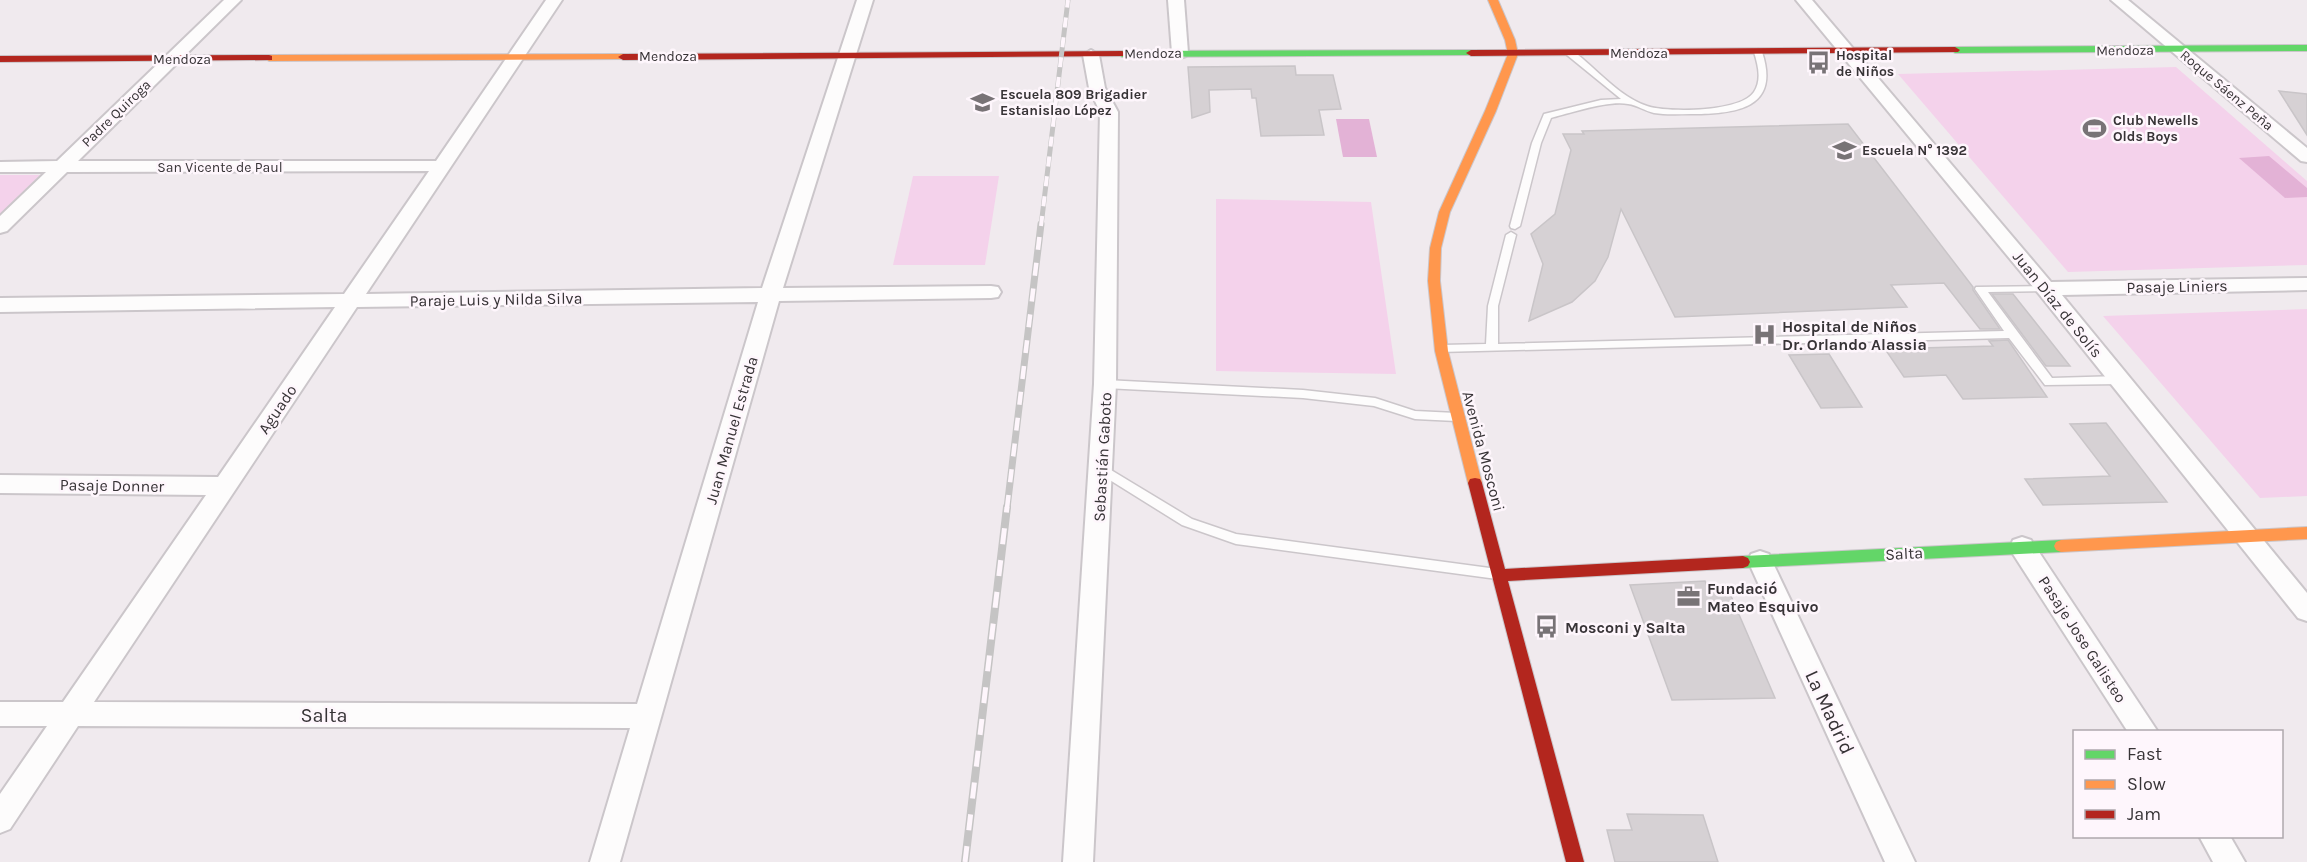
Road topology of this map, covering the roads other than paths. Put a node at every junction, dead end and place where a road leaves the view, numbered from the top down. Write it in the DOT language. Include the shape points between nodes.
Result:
graph roads {
  1 [pos="233,0"];
  2 [pos="554,0"];
  3 [pos="865,0"];
  4 [pos="1176,0"];
  5 [pos="1493,0"];
  6 [pos="1804,0"];
  7 [pos="2119,0"];
  8 [pos="2307,48"];
  9 [pos="2178,49"];
  10 [pos="1180,52"];
  11 [pos="1758,52"];
  12 [pos="1848,52"];
  13 [pos="1570,53"];
  14 [pos="1513,54"];
  15 [pos="848,55"];
  16 [pos="1091,55"];
  17 [pos="515,57"];
  18 [pos="0,59"];
  19 [pos="172,59"];
  20 [pos="1629,101"];
  21 [pos="2307,157"];
  22 [pos="439,166"];
  23 [pos="0,167"];
  24 [pos="61,167"];
  25 [pos="0,227"];
  26 [pos="2307,284"];
  27 [pos="2046,289"];
  28 [pos="991,292"];
  29 [pos="770,296"];
  30 [pos="350,300"];
  31 [pos="0,305"];
  32 [pos="2012,334"];
  33 [pos="1492,348"];
  34 [pos="1442,349"];
  35 [pos="2120,380"];
  36 [pos="1105,384"];
  37 [pos="1457,417"];
  38 [pos="1101,469"];
  39 [pos="0,484"];
  40 [pos="225,486"];
  41 [pos="2307,533"];
  42 [pos="2244,534"];
  43 [pos="2022,547"];
  44 [pos="1760,561"];
  45 [pos="1501,575"];
  46 [pos="2307,611"];
  47 [pos="0,714"];
  48 [pos="71,714"];
  49 [pos="647,716"];
  50 [pos="2143,730"];
  51 [pos="0,819"];
  52 [pos="2214,838"];
  53 [pos="605,862"];
  54 [pos="1078,862"];
  55 [pos="1575,862"];
  56 [pos="1900,862"];
  57 [pos="2230,862"];
  1 -- 19 [label="street, Padre Quiroga"];
  2 -- 17 [label="street, Aguado"];
  3 -- 15 [label="street, Juan Manuel Estrada"];
  4 -- 10 [label="street"];
  5 -- 14 [label="street"];
  6 -- 12 [label="street, Juan Díaz de Solís"];
  7 -- 9 [label="street, Roque Sáenz Peña"];
  8 -- 9 [label="street, Mendoza"];
  9 -- 12 [label="street, Mendoza"];
  9 -- 21 [label="street, Roque Sáenz Peña"];
  10 -- 14 [label="street, Mendoza"];
  10 -- 16 [label="street, Mendoza"];
  11 -- 12 [label="street, Mendoza"];
  11 -- 13 [label="street, Mendoza"];
  11 -- 20 [label="lane" via="1762,87 1749,103 1736,109 1657,111"];
  12 -- 27 [label="street, Juan Díaz de Solís"];
  13 -- 14 [label="street, Mendoza"];
  13 -- 20 [label="lane"];
  14 -- 34 [label="street, Avenida Mosconi" via="1500,92 1442,218 1435,260"];
  15 -- 16 [label="street, Mendoza"];
  15 -- 17 [label="street, Mendoza"];
  15 -- 29 [label="street, Juan Manuel Estrada"];
  16 -- 36 [label="street, Sebastián Gaboto" via="1097,88 1109,112"];
  17 -- 19 [label="street, Mendoza"];
  17 -- 22 [label="street, Aguado"];
  18 -- 19 [label="street, Mendoza"];
  19 -- 24 [label="street, Padre Quiroga"];
  20 -- 33 [label="lane" via="1601,103 1547,116 1493,306"];
  22 -- 24 [label="street, San Vicente de Paul"];
  22 -- 30 [label="street, Aguado"];
  23 -- 24 [label="street, San Vicente de Paul"];
  24 -- 25 [label="street, Padre Quiroga"];
  26 -- 27 [label="street, Pasaje Liniers"];
  27 -- 32 [label="lane" via="1980,290"];
  27 -- 35 [label="street, Juan Díaz de Solís"];
  28 -- 29 [label="street, Paraje Luis y Nilda Silva"];
  29 -- 30 [label="street, Paraje Luis y Nilda Silva"];
  29 -- 49 [label="street, Juan Manuel Estrada"];
  30 -- 31 [label="street, Paraje Luis y Nilda Silva"];
  30 -- 40 [label="street, Aguado"];
  32 -- 33 [label="lane"];
  32 -- 35 [label="lane" via="2049,382"];
  33 -- 34 [label="lane"];
  34 -- 37 [label="street, Avenida Mosconi"];
  35 -- 42 [label="street, Juan Díaz de Solís"];
  36 -- 37 [label="lane" via="1303,394 1375,402 1415,415"];
  36 -- 38 [label="street, Sebastián Gaboto"];
  37 -- 45 [label="street, Avenida Mosconi"];
  38 -- 45 [label="lane" via="1187,522 1236,539"];
  38 -- 54 [label="street, Sebastián Gaboto"];
  39 -- 40 [label="street, Pasaje Donner"];
  40 -- 48 [label="street, Aguado"];
  41 -- 42 [label="street, Salta"];
  42 -- 43 [label="street, Salta"];
  42 -- 46 [label="street, Juan Díaz de Solís"];
  43 -- 44 [label="street, Salta"];
  43 -- 50 [label="street, Pasaje Jose Galisteo"];
  44 -- 45 [label="street, Salta"];
  44 -- 56 [label="street, La Madrid"];
  45 -- 55 [label="street, Avenida Mosconi"];
  47 -- 48 [label="street, Salta"];
  48 -- 49 [label="street, Salta"];
  48 -- 51 [label="street, Aguado"];
  49 -- 53 [label="street, Juan Manuel Estrada"];
  52 -- 57 [label="street"];
}
